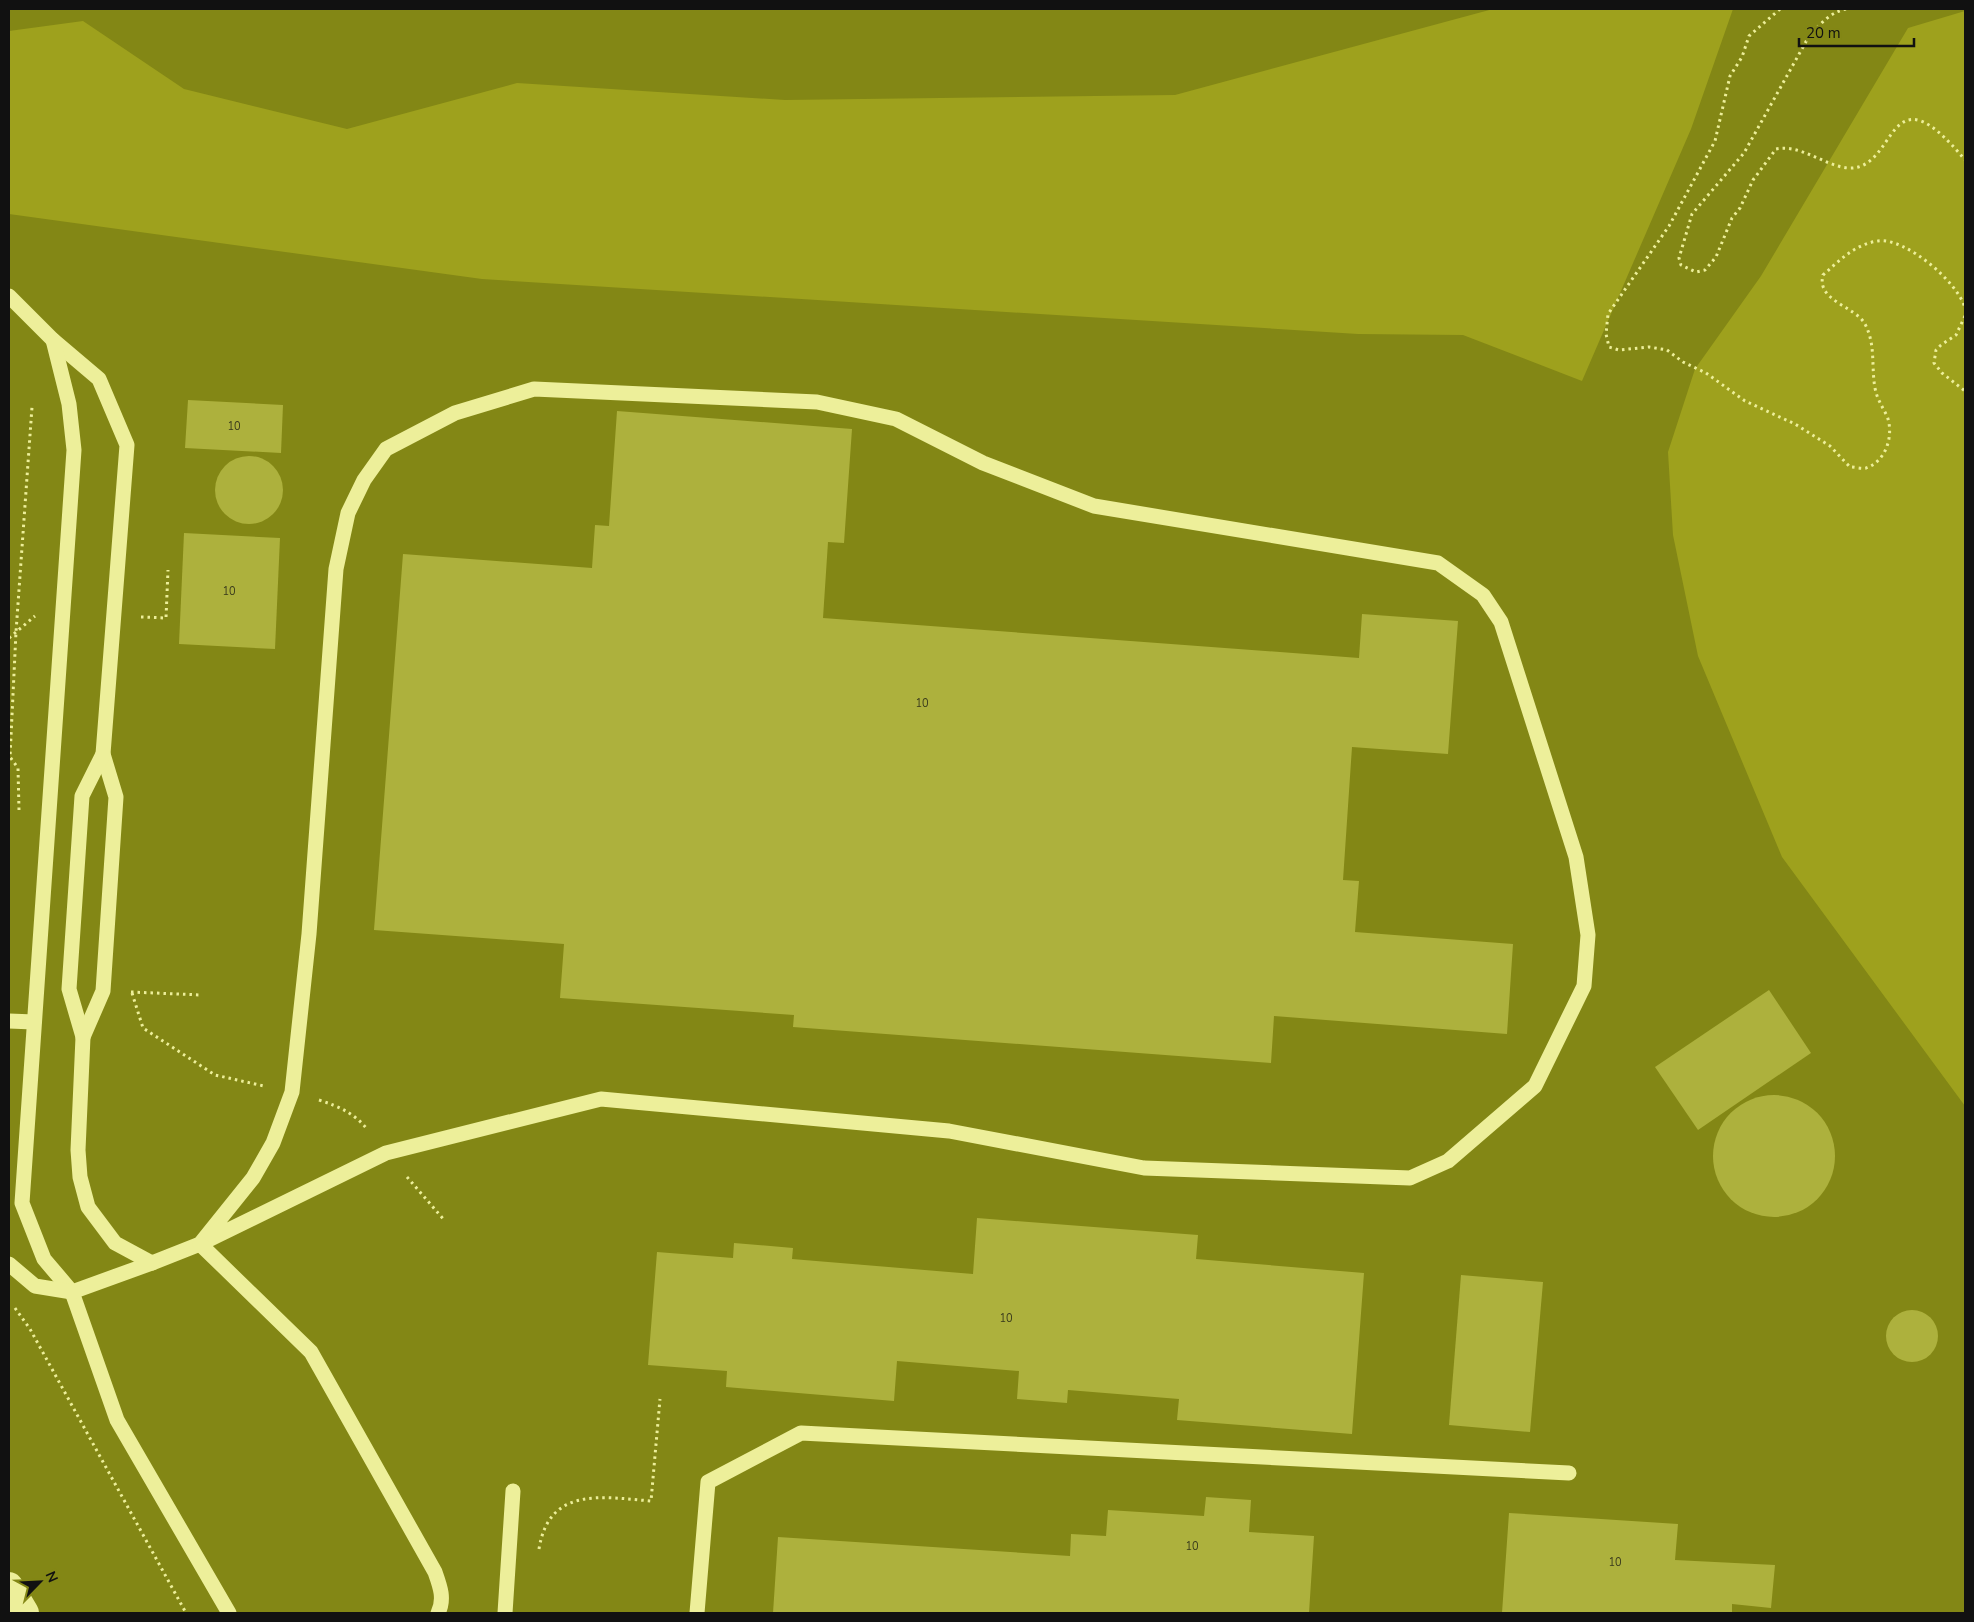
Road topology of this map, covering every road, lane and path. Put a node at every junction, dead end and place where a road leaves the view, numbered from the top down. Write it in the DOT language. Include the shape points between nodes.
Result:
graph roads {
  1 [pos="1780,9"];
  2 [pos="1846,9"];
  3 [pos="1965,160"];
  4 [pos="9,296"];
  5 [pos="1965,308"];
  6 [pos="1965,316"];
  7 [pos="53,340"];
  8 [pos="1965,391"];
  9 [pos="32,407"];
  10 [pos="103,754"];
  11 [pos="9,757"];
  12 [pos="18,806"];
  13 [pos="9,1021"];
  14 [pos="34,1022"];
  15 [pos="83,1037"];
  16 [pos="200,1244"];
  17 [pos="152,1263"];
  18 [pos="9,1264"];
  19 [pos="72,1292"];
  20 [pos="11,1301"];
  21 [pos="660,1399"];
  22 [pos="1568,1473"];
  23 [pos="513,1491"];
  24 [pos="509,1555"];
  25 [pos="9,1586"];
  26 [pos="25,1613"];
  27 [pos="186,1613"];
  28 [pos="229,1613"];
  29 [pos="438,1613"];
  30 [pos="505,1613"];
  31 [pos="697,1613"];
  1 -- 5 [label="path" via="1749,36 1742,57 1730,76 1715,141 1669,226 1608,314 1606,334 1609,347 1667,350 1745,401 1794,424 1830,446 1850,467 1866,468 1880,458 1889,444 1890,432 1874,387 1874,352 1864,323 1856,313 1826,293 1822,287 1823,275 1840,258 1864,244 1889,240 1936,268 1952,284"];
  2 -- 3 [label="path" via="1822,22 1808,38 1744,153 1692,214 1679,258 1681,265 1696,272 1705,270 1716,256 1753,180 1776,149 1788,148 1850,168 1866,164 1897,127 1915,119 1938,130"];
  4 -- 7 [label="lane"];
  6 -- 8 [label="path" via="1956,335 1936,350 1934,363"];
  7 -- 10 [label="lane" via="99,379 127,445"];
  7 -- 14 [label="lane" via="69,404 74,450"];
  9 -- 11 [label="path"];
  10 -- 15 [label="lane" via="116,797 103,991"];
  10 -- 15 [label="lane" via="82,796 69,989"];
  11 -- 12 [label="path" via="18,768"];
  13 -- 14 [label="lane"];
  14 -- 19 [label="lane" via="22,1203 44,1258"];
  15 -- 17 [label="lane" via="78,1150 80,1177 88,1207 115,1243"];
  16 -- 16 [label="lane" via="386,1154 601,1099 949,1131 1144,1168 1410,1178 1448,1161 1535,1086 1584,986 1588,936 1576,857 1501,622 1484,596 1438,563 1094,506 983,463 896,419 817,402 534,389 455,413 386,449 364,480 348,513 336,569 309,934 292,1092 274,1143 253,1178"];
  16 -- 17 [label="lane"];
  16 -- 29 [label="lane" via="311,1352 435,1572 441,1590"];
  17 -- 19 [label="lane"];
  18 -- 19 [label="lane" via="35,1286"];
  19 -- 28 [label="lane" via="117,1420"];
  20 -- 27 [label="path" via="30,1329"];
  21 -- 24 [label="path" via="651,1501 596,1497 569,1502 551,1517 542,1534 538,1557"];
  22 -- 31 [label="lane" via="801,1433 708,1482"];
  23 -- 24 [label="lane"];
  24 -- 30 [label="lane"];
  25 -- 26 [label="street"];
}
